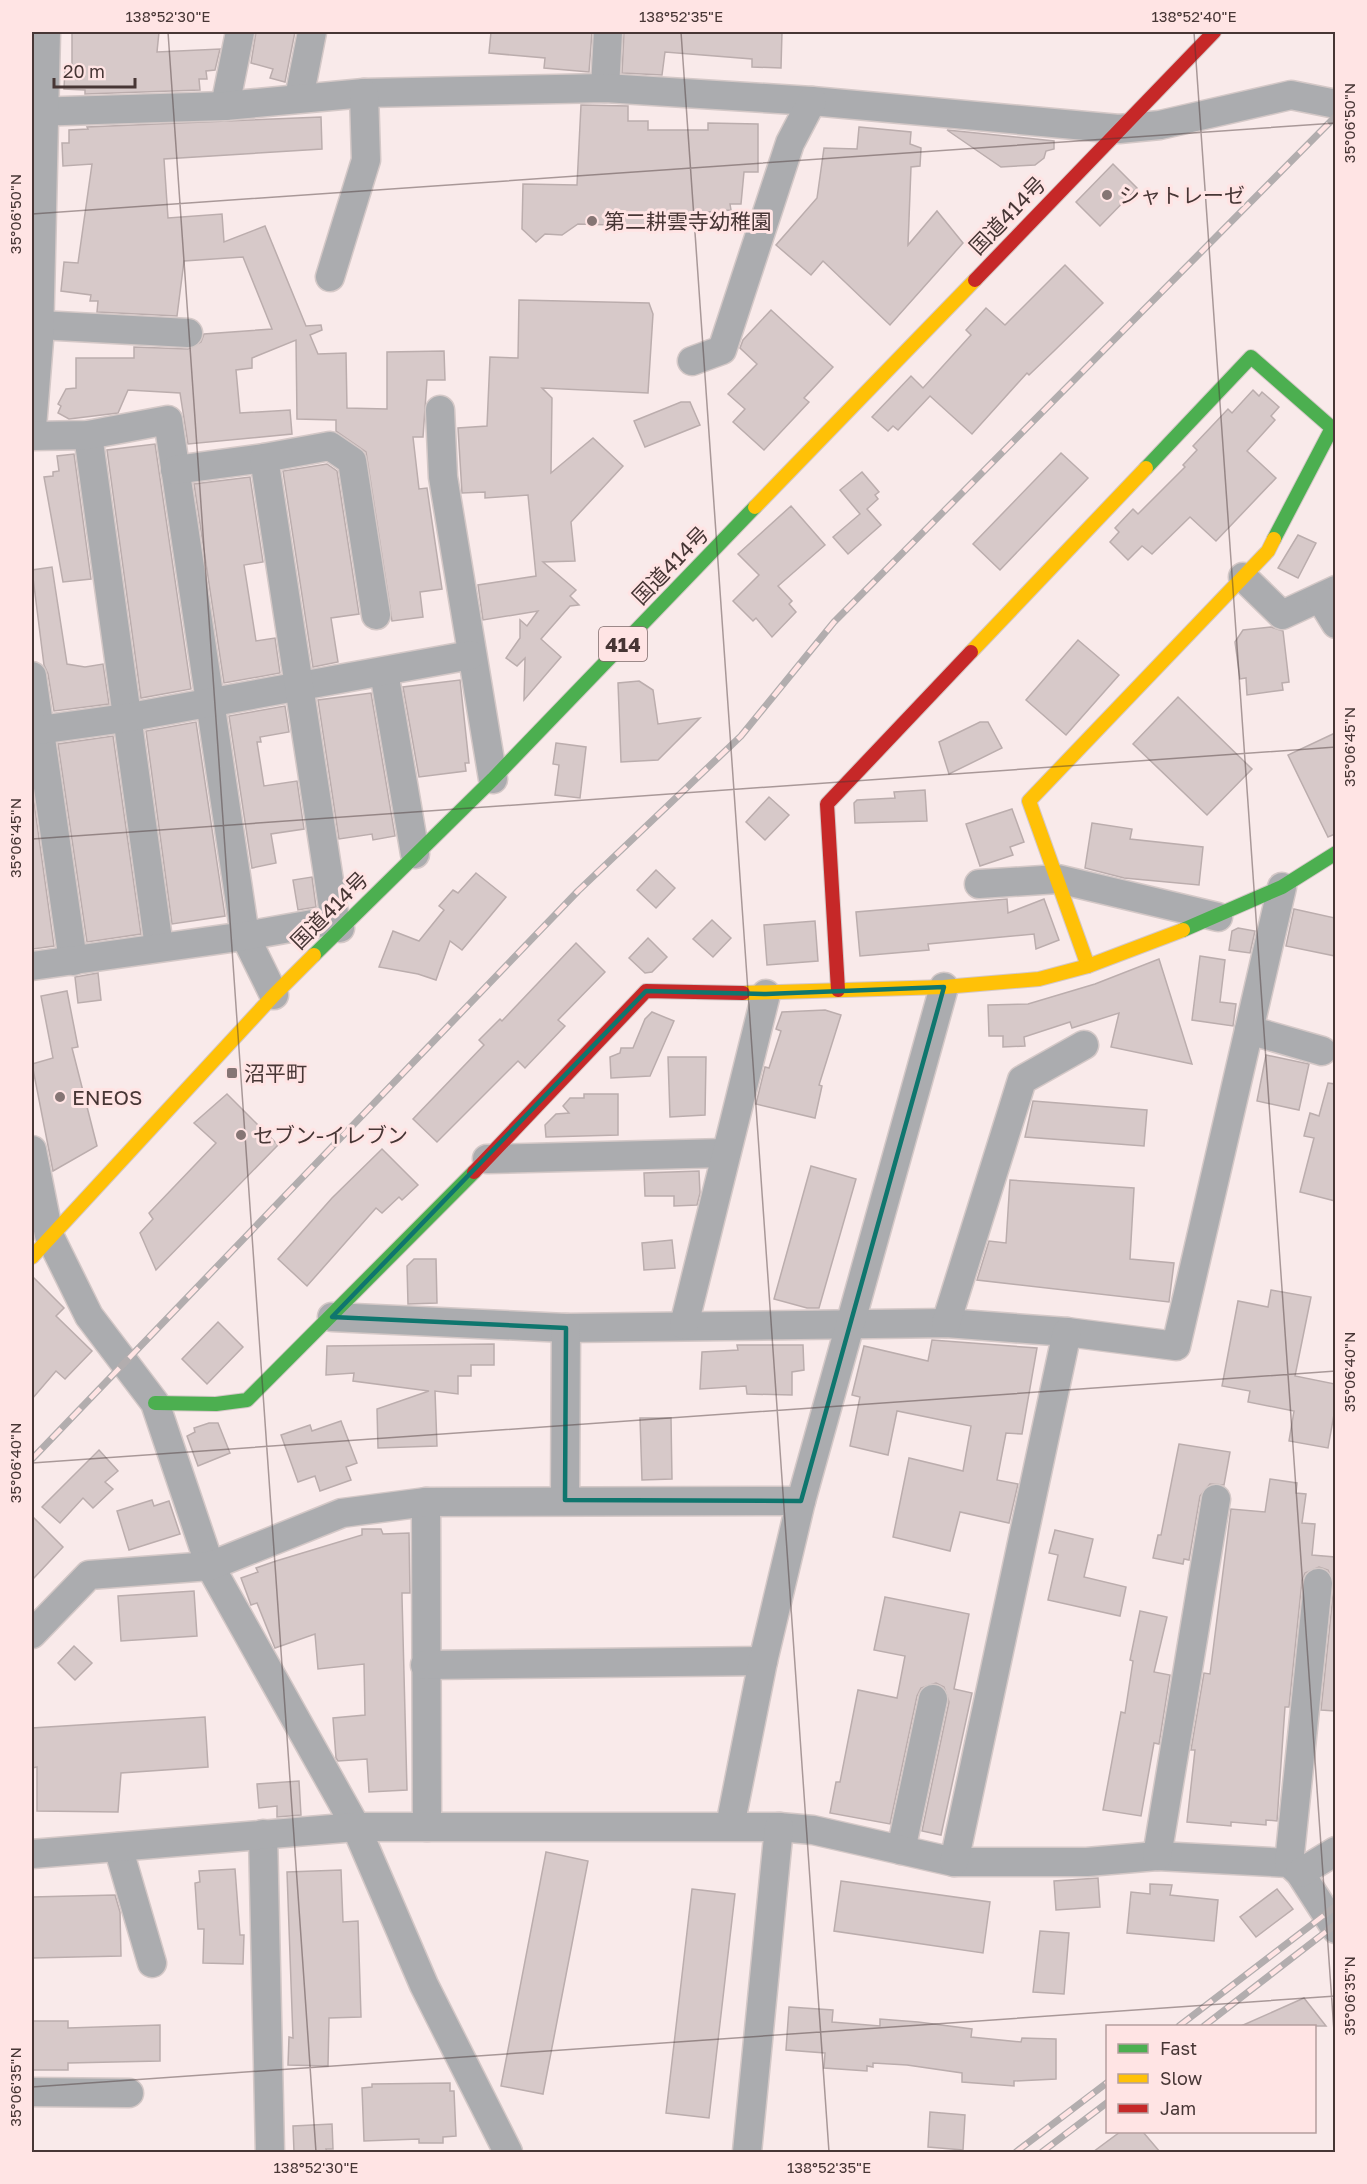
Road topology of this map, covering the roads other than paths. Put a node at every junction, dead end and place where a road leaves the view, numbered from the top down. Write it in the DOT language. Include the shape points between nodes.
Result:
graph roads {
  1 [pos="46,32"];
  2 [pos="240,32"];
  3 [pos="312,32"];
  4 [pos="608,32"];
  5 [pos="1214,32"];
  6 [pos="605,88"];
  7 [pos="364,93"];
  8 [pos="298,98"];
  9 [pos="812,101"];
  10 [pos="1335,104"];
  11 [pos="225,106"];
  12 [pos="37,112"];
  13 [pos="1119,129"];
  14 [pos="330,277"];
  15 [pos="188,333"];
  16 [pos="36,335"];
  17 [pos="692,362"];
  18 [pos="440,410"];
  19 [pos="32,427"];
  20 [pos="88,435"];
  21 [pos="32,436"];
  22 [pos="264,458"];
  23 [pos="175,470"];
  24 [pos="1243,577"];
  25 [pos="1328,594"];
  26 [pos="376,615"];
  27 [pos="1335,624"];
  28 [pos="471,655"];
  29 [pos="384,672"];
  30 [pos="32,676"];
  31 [pos="299,685"];
  32 [pos="208,702"];
  33 [pos="126,718"];
  34 [pos="35,730"];
  35 [pos="494,779"];
  36 [pos="1335,853"];
  37 [pos="415,854"];
  38 [pos="1058,879"];
  39 [pos="979,884"];
  40 [pos="1282,887"];
  41 [pos="1218,917"];
  42 [pos="338,924"];
  43 [pos="245,936"];
  44 [pos="159,947"];
  45 [pos="73,961"];
  46 [pos="32,966"];
  47 [pos="1089,966"];
  48 [pos="944,987"];
  49 [pos="838,990"];
  50 [pos="766,994"];
  51 [pos="274,995"];
  52 [pos="1249,1030"];
  53 [pos="1084,1045"];
  54 [pos="1322,1051"];
  55 [pos="32,1150"];
  56 [pos="726,1153"];
  57 [pos="487,1159"];
  58 [pos="36,1251"];
  59 [pos="332,1317"];
  60 [pos="946,1323"];
  61 [pos="684,1325"];
  62 [pos="848,1326"];
  63 [pos="566,1328"];
  64 [pos="1067,1332"];
  65 [pos="155,1403"];
  66 [pos="1216,1499"];
  67 [pos="565,1500"];
  68 [pos="426,1502"];
  69 [pos="801,1502"];
  70 [pos="210,1566"];
  71 [pos="1318,1583"];
  72 [pos="32,1634"];
  73 [pos="763,1661"];
  74 [pos="425,1665"];
  75 [pos="933,1699"];
  76 [pos="730,1826"];
  77 [pos="356,1827"];
  78 [pos="427,1827"];
  79 [pos="779,1827"];
  80 [pos="263,1834"];
  81 [pos="118,1847"];
  82 [pos="901,1850"];
  83 [pos="1335,1851"];
  84 [pos="32,1854"];
  85 [pos="1157,1856"];
  86 [pos="954,1862"];
  87 [pos="1294,1868"];
  88 [pos="1335,1929"];
  89 [pos="152,1963"];
  90 [pos="32,2092"];
  91 [pos="129,2093"];
  92 [pos="270,2152"];
  93 [pos="508,2152"];
  94 [pos="747,2152"];
  1 -- 12 [label="street"];
  2 -- 11 [label="street"];
  3 -- 8 [label="street"];
  4 -- 6 [label="street"];
  5 -- 13 [label="main road, 国道414号 / 414"];
  6 -- 7 [label="street"];
  6 -- 9 [label="street"];
  7 -- 8 [label="street"];
  7 -- 14 [label="street" via="366,160"];
  8 -- 11 [label="street"];
  9 -- 13 [label="street"];
  9 -- 17 [label="street" via="790,142 722,350"];
  10 -- 13 [label="street" via="1291,95 1160,125"];
  11 -- 12 [label="street"];
  12 -- 16 [label="street"];
  13 -- 35 [label="main road, 国道414号 / 414"];
  15 -- 16 [label="street"];
  16 -- 19 [label="street"];
  18 -- 28 [label="street" via="443,477"];
  20 -- 21 [label="street"];
  20 -- 23 [label="street" via="168,420"];
  20 -- 33 [label="street"];
  22 -- 23 [label="street"];
  22 -- 26 [label="street" via="330,446 352,461"];
  22 -- 31 [label="street"];
  23 -- 32 [label="street"];
  24 -- 25 [label="street" via="1282,615"];
  24 -- 38 [label="main road" via="1029,801"];
  24 -- 49 [label="main road" via="1268,551 1332,428 1251,357 827,804"];
  25 -- 27 [label="street"];
  28 -- 29 [label="street"];
  28 -- 35 [label="street"];
  29 -- 31 [label="street"];
  29 -- 37 [label="street"];
  30 -- 34 [label="street"];
  31 -- 32 [label="street"];
  31 -- 42 [label="street"];
  32 -- 33 [label="street"];
  32 -- 43 [label="street"];
  33 -- 34 [label="street"];
  33 -- 44 [label="street"];
  34 -- 45 [label="street"];
  35 -- 37 [label="main road, 国道414号 / 414"];
  36 -- 40 [label="main road"];
  37 -- 42 [label="main road, 国道414号 / 414"];
  38 -- 39 [label="street"];
  38 -- 41 [label="street"];
  38 -- 47 [label="main road"];
  40 -- 41 [label="main road"];
  40 -- 52 [label="street"];
  41 -- 47 [label="main road"];
  42 -- 43 [label="street"];
  42 -- 51 [label="main road, 国道414号 / 414"];
  43 -- 44 [label="street"];
  43 -- 51 [label="street"];
  44 -- 45 [label="street"];
  45 -- 46 [label="street"];
  47 -- 48 [label="main road" via="1039,979"];
  48 -- 49 [label="main road"];
  48 -- 62 [label="street"];
  49 -- 50 [label="main road"];
  50 -- 56 [label="street"];
  50 -- 57 [label="main road" via="646,992"];
  51 -- 58 [label="main road, 国道414号 / 414"];
  52 -- 54 [label="street"];
  52 -- 64 [label="street" via="1176,1346"];
  53 -- 60 [label="street" via="1022,1080"];
  55 -- 58 [label="street"];
  56 -- 57 [label="street"];
  56 -- 61 [label="street"];
  57 -- 59 [label="main road"];
  58 -- 65 [label="street"];
  59 -- 63 [label="street"];
  59 -- 65 [label="main road" via="248,1400"];
  60 -- 62 [label="street"];
  60 -- 64 [label="street"];
  61 -- 62 [label="street"];
  61 -- 63 [label="street"];
  62 -- 69 [label="street"];
  63 -- 67 [label="street"];
  64 -- 86 [label="street"];
  65 -- 70 [label="street"];
  66 -- 85 [label="street"];
  67 -- 68 [label="street"];
  67 -- 69 [label="street"];
  68 -- 70 [label="street" via="342,1513"];
  68 -- 74 [label="street"];
  69 -- 73 [label="street"];
  70 -- 72 [label="street" via="89,1575"];
  70 -- 77 [label="street"];
  71 -- 87 [label="street"];
  73 -- 74 [label="street"];
  73 -- 76 [label="street"];
  74 -- 78 [label="street"];
  75 -- 82 [label="street"];
  76 -- 78 [label="street"];
  76 -- 79 [label="street"];
  77 -- 78 [label="street"];
  77 -- 80 [label="street"];
  77 -- 93 [label="street" via="424,1985"];
  79 -- 82 [label="street" via="813,1830"];
  79 -- 94 [label="street"];
  80 -- 81 [label="street"];
  80 -- 92 [label="street"];
  81 -- 84 [label="street"];
  81 -- 89 [label="street"];
  82 -- 86 [label="street"];
  83 -- 87 [label="street"];
  85 -- 86 [label="street" via="1087,1862"];
  85 -- 87 [label="street"];
  87 -- 88 [label="street"];
  90 -- 91 [label="street"];
}
